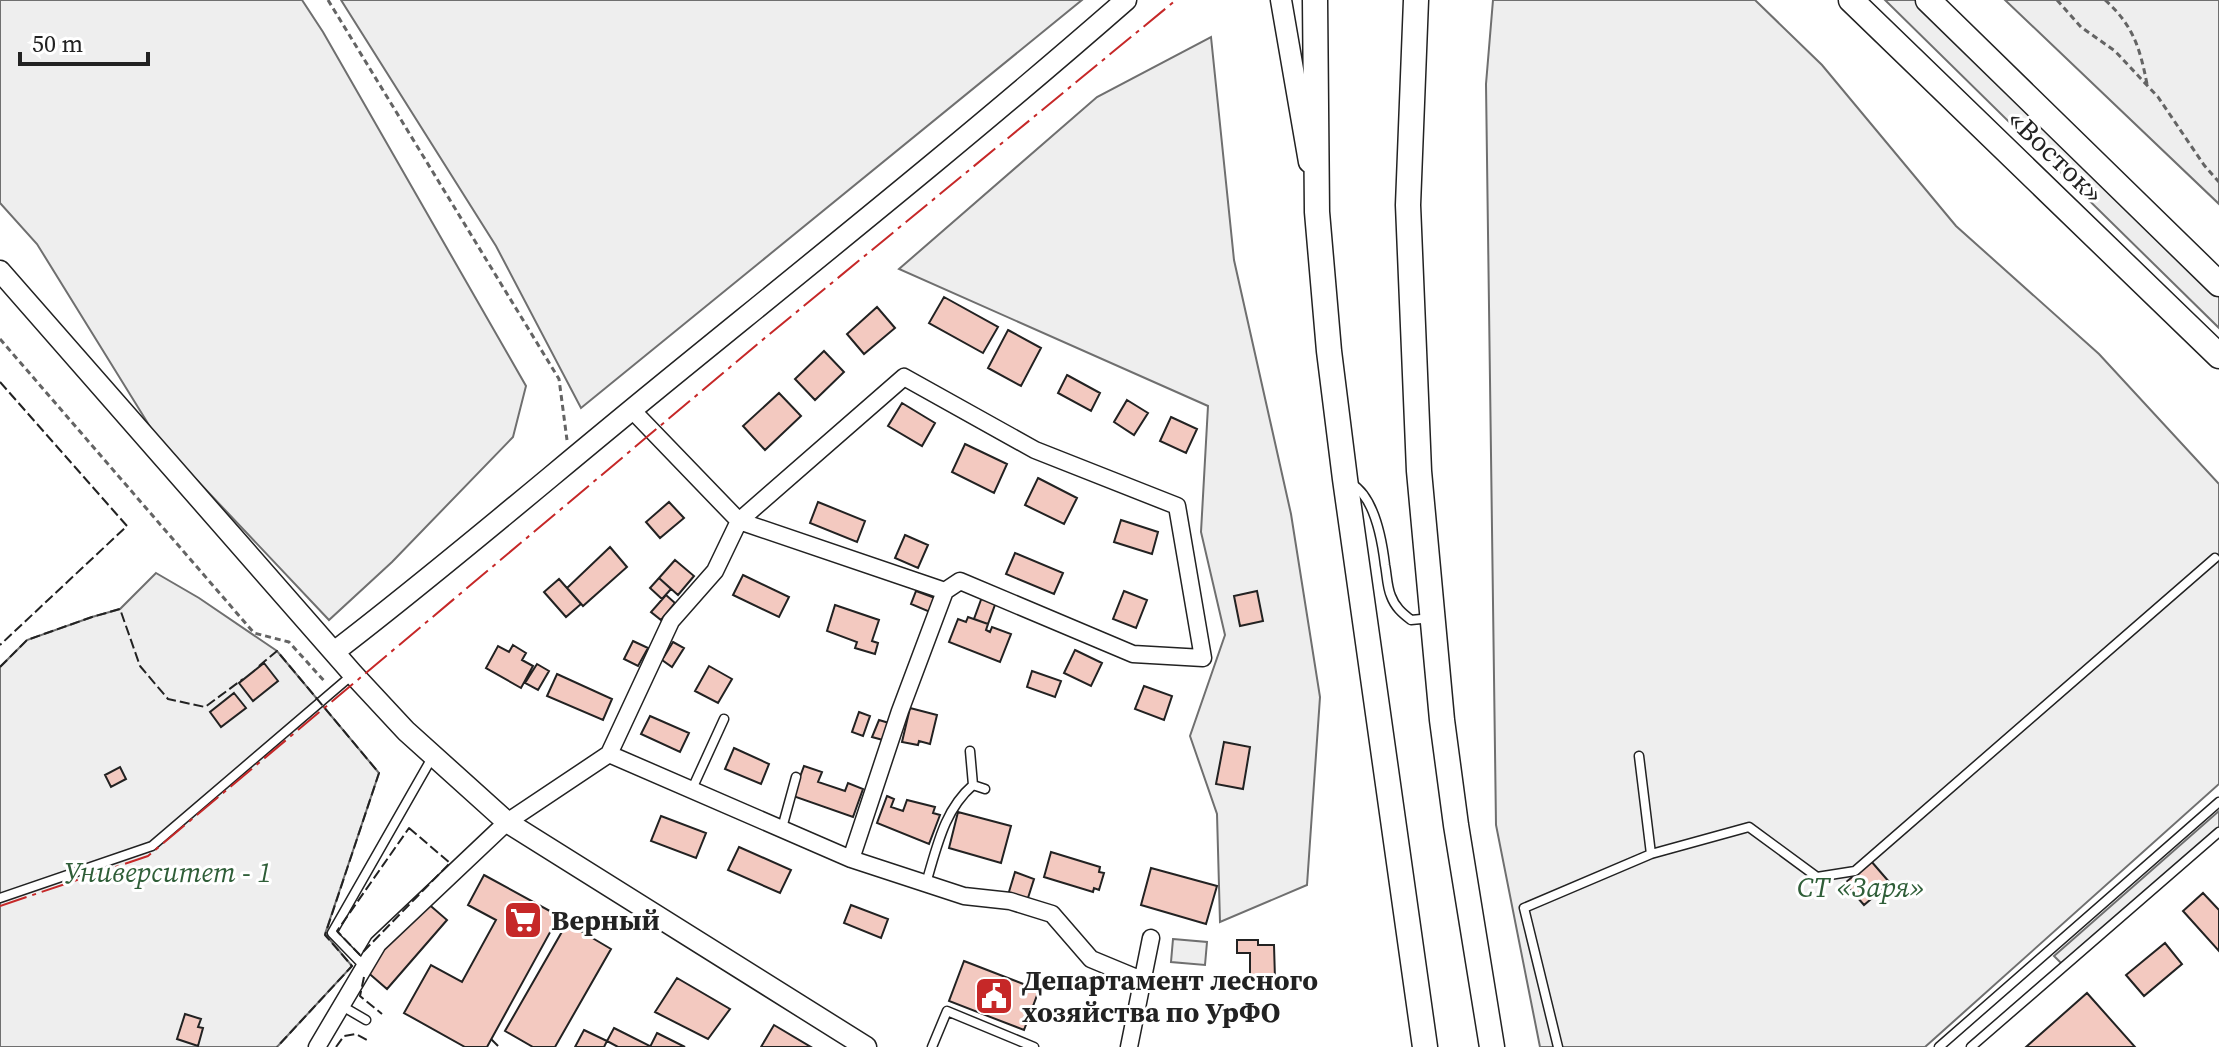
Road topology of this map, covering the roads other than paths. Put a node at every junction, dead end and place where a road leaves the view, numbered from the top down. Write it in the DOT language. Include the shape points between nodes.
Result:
graph roads {
  1 [pos="1126,0"];
  2 [pos="1281,0"];
  3 [pos="1315,0"];
  4 [pos="1416,0"];
  5 [pos="1851,0"];
  6 [pos="1928,0"];
  7 [pos="1317,212"];
  8 [pos="0,271"];
  9 [pos="2219,284"];
  10 [pos="2219,356"];
  11 [pos="632,410"];
  12 [pos="1345,479"];
  13 [pos="739,521"];
  14 [pos="2215,558"];
  15 [pos="945,591"];
  16 [pos="1433,618"];
  17 [pos="334,652"];
  18 [pos="353,674"];
  19 [pos="724,719"];
  20 [pos="970,751"];
  21 [pos="609,754"];
  22 [pos="433,755"];
  23 [pos="1639,756"];
  24 [pos="796,777"];
  25 [pos="973,785"];
  26 [pos="692,789"];
  27 [pos="985,789"];
  28 [pos="2219,802"];
  29 [pos="507,822"];
  30 [pos="782,828"];
  31 [pos="2219,832"];
  32 [pos="1651,854"];
  33 [pos="851,859"];
  34 [pos="926,883"];
  35 [pos="0,898"];
  36 [pos="1151,938"];
  37 [pos="363,965"];
  38 [pos="1144,981"];
  39 [pos="342,1006"];
  40 [pos="366,1020"];
  41 [pos="316,1044"];
  42 [pos="866,1047"];
  43 [pos="932,1047"];
  44 [pos="1034,1047"];
  45 [pos="1129,1047"];
  46 [pos="1425,1047"];
  47 [pos="1492,1047"];
  48 [pos="1558,1047"];
  49 [pos="1939,1047"];
  50 [pos="1971,1047"];
  1 -- 11 [label="street" via="1016,97"];
  2 -- 7 [label="street"];
  3 -- 7 [label="main road"];
  4 -- 16 [label="main road" via="1408,205 1419,471"];
  5 -- 10 [label="main road, «Восток»"];
  6 -- 9 [label="main road, «Восток»"];
  7 -- 12 [label="main road"];
  8 -- 17 [label="street"];
  11 -- 13 [label="street"];
  11 -- 17 [label="street"];
  12 -- 16 [label="lane" via="1367,502 1382,545 1390,594 1400,611 1411,620"];
  12 -- 46 [label="main road"];
  13 -- 15 [label="street"];
  13 -- 15 [label="street" via="904,377 1035,450 1177,506 1203,658 1133,654 960,581"];
  13 -- 21 [label="street" via="715,571 671,621"];
  14 -- 32 [label="lane" via="1855,871 1817,877 1749,827"];
  15 -- 33 [label="street"];
  16 -- 47 [label="main road" via="1456,825"];
  17 -- 18 [label="street"];
  18 -- 22 [label="street"];
  18 -- 35 [label="lane" via="152,846"];
  19 -- 26 [label="lane"];
  20 -- 25 [label="lane"];
  21 -- 26 [label="street"];
  21 -- 29 [label="street"];
  22 -- 29 [label="street"];
  22 -- 37 [label="lane" via="332,933"];
  23 -- 32 [label="lane"];
  24 -- 30 [label="lane"];
  25 -- 27 [label="lane"];
  25 -- 34 [label="lane" via="949,812"];
  26 -- 30 [label="street"];
  28 -- 49 [label="lane"];
  29 -- 37 [label="street" via="378,944"];
  29 -- 42 [label="street"];
  30 -- 33 [label="street"];
  31 -- 50 [label="lane"];
  32 -- 48 [label="lane" via="1524,908"];
  33 -- 34 [label="street"];
  34 -- 38 [label="street" via="1052,914 1091,959"];
  36 -- 38 [label="street"];
  37 -- 39 [label="street"];
  38 -- 45 [label="street"];
  39 -- 40 [label="lane"];
  39 -- 41 [label="street"];
  43 -- 44 [label="lane" via="947,1011"];
}
